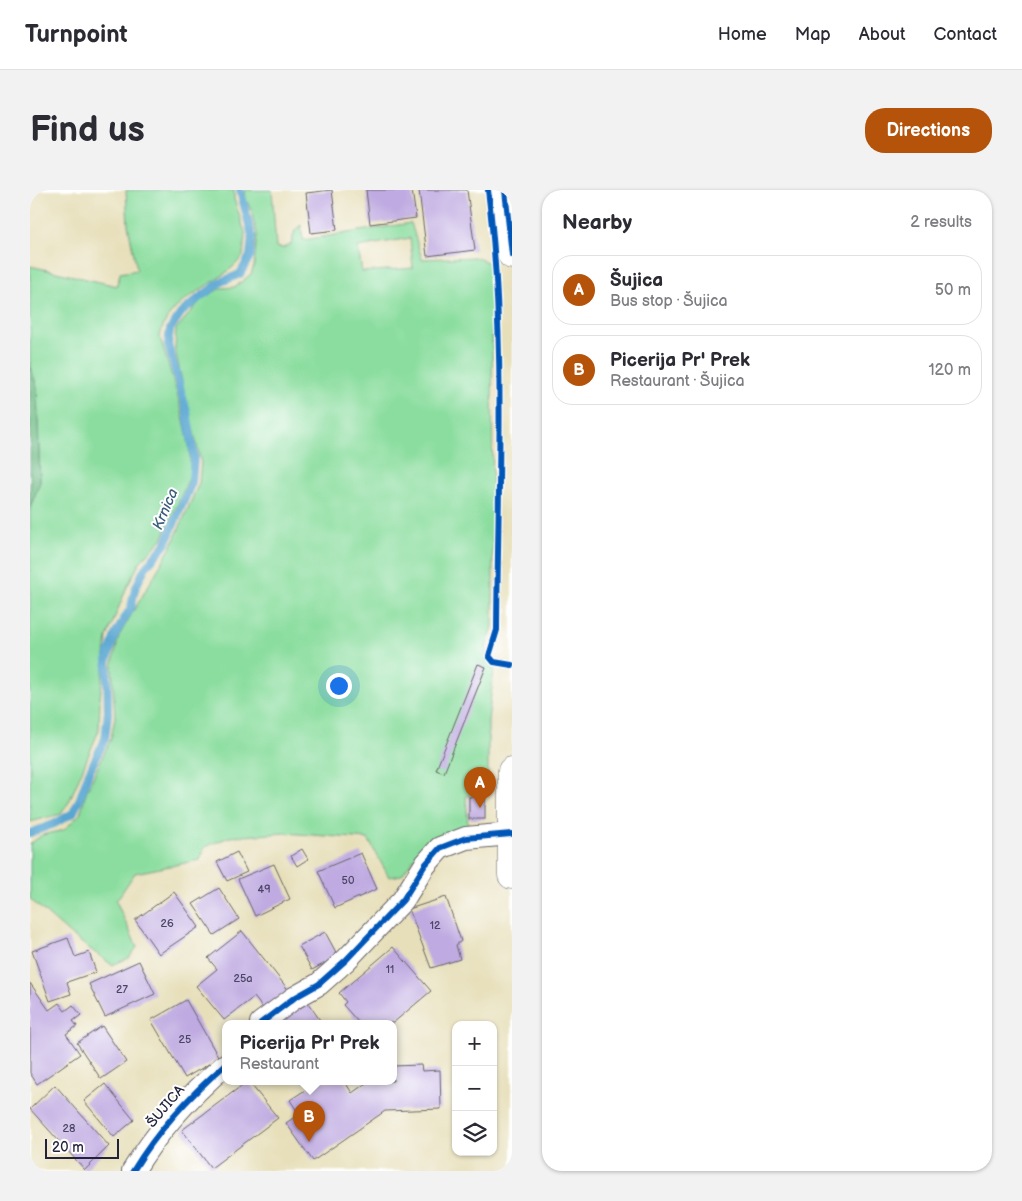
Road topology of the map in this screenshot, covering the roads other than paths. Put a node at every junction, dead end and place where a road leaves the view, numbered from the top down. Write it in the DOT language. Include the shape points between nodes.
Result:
graph roads {
  1 [pos="505,190"];
  2 [pos="512,255"];
  3 [pos="512,771"];
  4 [pos="511,834"];
  5 [pos="512,875"];
  6 [pos="265,1020"];
  7 [pos="222,1068"];
  8 [pos="133,1171"];
  1 -- 2 [label="street"];
  3 -- 4 [label="street"];
  4 -- 5 [label="street"];
  4 -- 6 [label="street" via="466,838 440,848 403,900 346,960 320,984 294,998"];
  7 -- 8 [label="street, ŠUJICA" via="196,1090 151,1142"];
}
